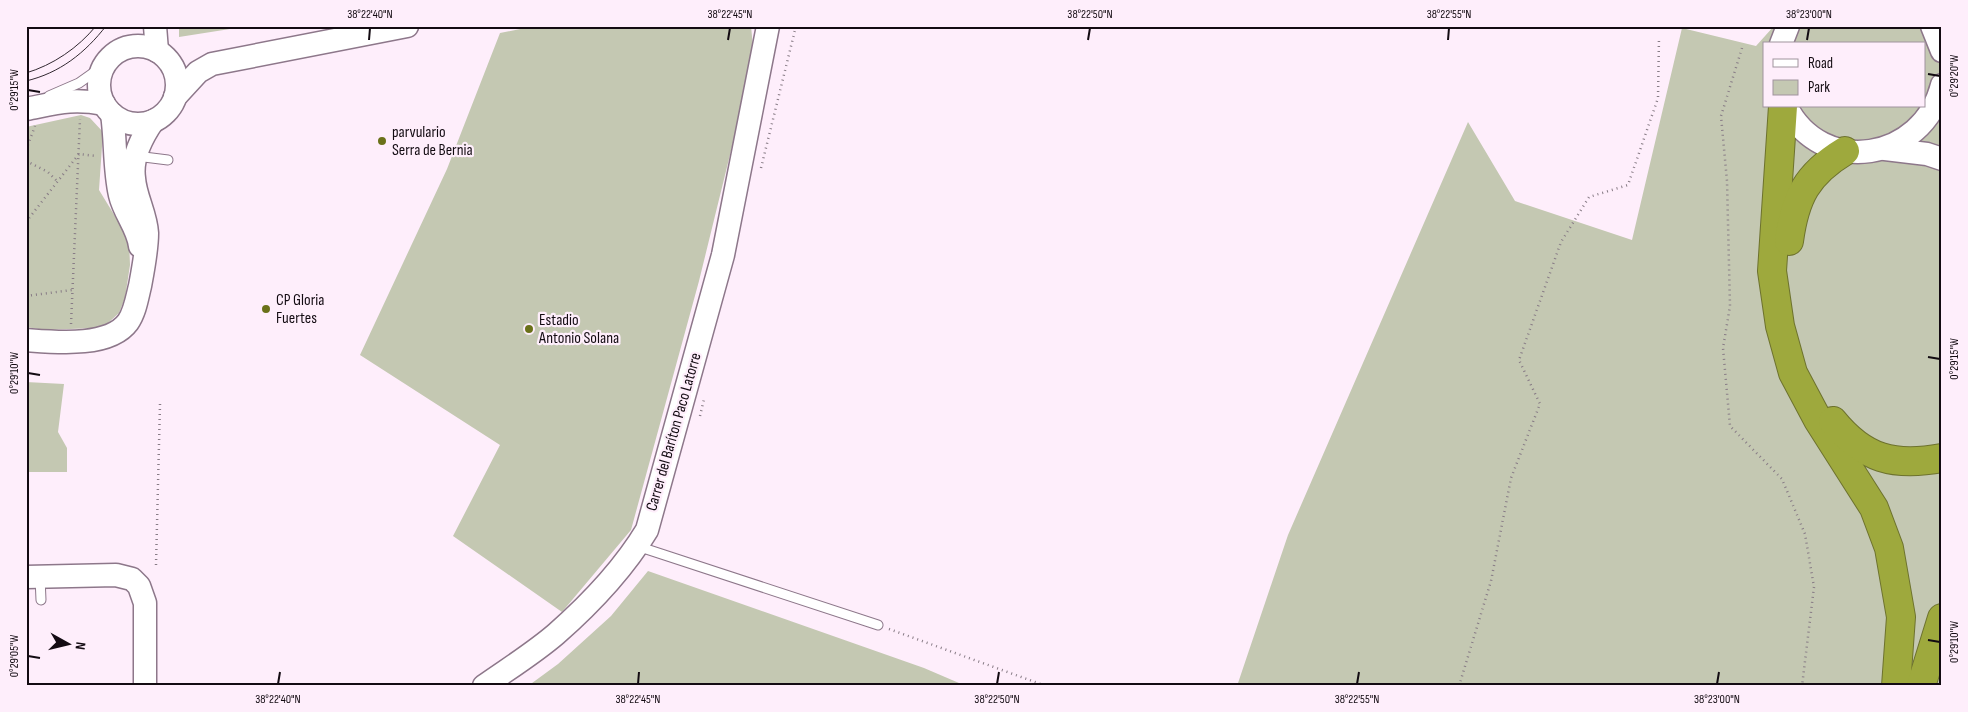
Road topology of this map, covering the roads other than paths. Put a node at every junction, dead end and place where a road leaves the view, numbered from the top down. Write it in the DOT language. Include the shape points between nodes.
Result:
graph roads {
  1 [pos="142,26"];
  2 [pos="155,26"];
  3 [pos="353,26"];
  4 [pos="407,26"];
  5 [pos="768,26"];
  6 [pos="780,26"];
  7 [pos="1769,26"];
  8 [pos="1788,26"];
  9 [pos="1774,42"];
  10 [pos="1782,42"];
  11 [pos="125,49"];
  12 [pos="161,54"];
  13 [pos="104,66"];
  14 [pos="1941,95"];
  15 [pos="175,97"];
  16 [pos="26,100"];
  17 [pos="1784,108"];
  18 [pos="1785,108"];
  19 [pos="108,109"];
  20 [pos="752,113"];
  21 [pos="31,117"];
  22 [pos="153,121"];
  23 [pos="1885,149"];
  24 [pos="1846,151"];
  25 [pos="136,156"];
  26 [pos="1942,159"];
  27 [pos="168,160"];
  28 [pos="142,277"];
  29 [pos="26,340"];
  30 [pos="1942,458"];
  31 [pos="637,546"];
  32 [pos="33,577"];
  33 [pos="41,600"];
  34 [pos="1942,618"];
  35 [pos="878,625"];
  36 [pos="145,686"];
  37 [pos="484,686"];
  38 [pos="1896,686"];
  39 [pos="1921,686"];
  1 -- 11 [label="street"];
  2 -- 12 [label="street"];
  3 -- 12 [label="street" via="188,60"];
  4 -- 15 [label="street" via="212,64 198,72"];
  5 -- 20 [label="street, Carrer del Baríton Paco Latorre"];
  6 -- 20 [label="street, Carrer del Baríton Paco Latorre"];
  7 -- 9 [label="street"];
  8 -- 10 [label="street"];
  11 -- 12 [label="street" via="139,46"];
  11 -- 13 [label="street"];
  12 -- 15 [label="street" via="175,75"];
  13 -- 16 [label="lane" via="79,83 46,97"];
  13 -- 19 [label="street" via="99,85"];
  14 -- 23 [label="street" via="1918,130"];
  15 -- 22 [label="street" via="166,111"];
  17 -- 38 [label="highway" via="1772,271 1780,326 1793,373 1818,420 1874,508 1889,548 1901,617"];
  18 -- 24 [label="street" via="1808,134 1826,145"];
  19 -- 21 [label="street" via="82,100 67,100"];
  19 -- 22 [label="street" via="127,122"];
  19 -- 28 [label="street" via="125,212 140,243"];
  20 -- 31 [label="street, Carrer del Baríton Paco Latorre" via="723,257 647,530"];
  22 -- 25 [label="street"];
  23 -- 24 [label="street"];
  23 -- 26 [label="street"];
  24 -- 30 [label="highway" via="1815,173 1803,188 1795,209 1787,252 1785,289 1794,344 1815,394 1838,428 1857,446 1874,456 1898,462"];
  25 -- 27 [label="lane"];
  25 -- 28 [label="street" via="133,177 147,233"];
  28 -- 29 [label="street" via="134,308 127,322 115,333 69,342"];
  31 -- 35 [label="lane"];
  31 -- 37 [label="street, Carrer del Baríton Paco Latorre" via="556,634"];
  32 -- 33 [label="lane"];
  32 -- 36 [label="street" via="116,575 132,579 139,586 145,603"];
  34 -- 39 [label="highway"];
}
